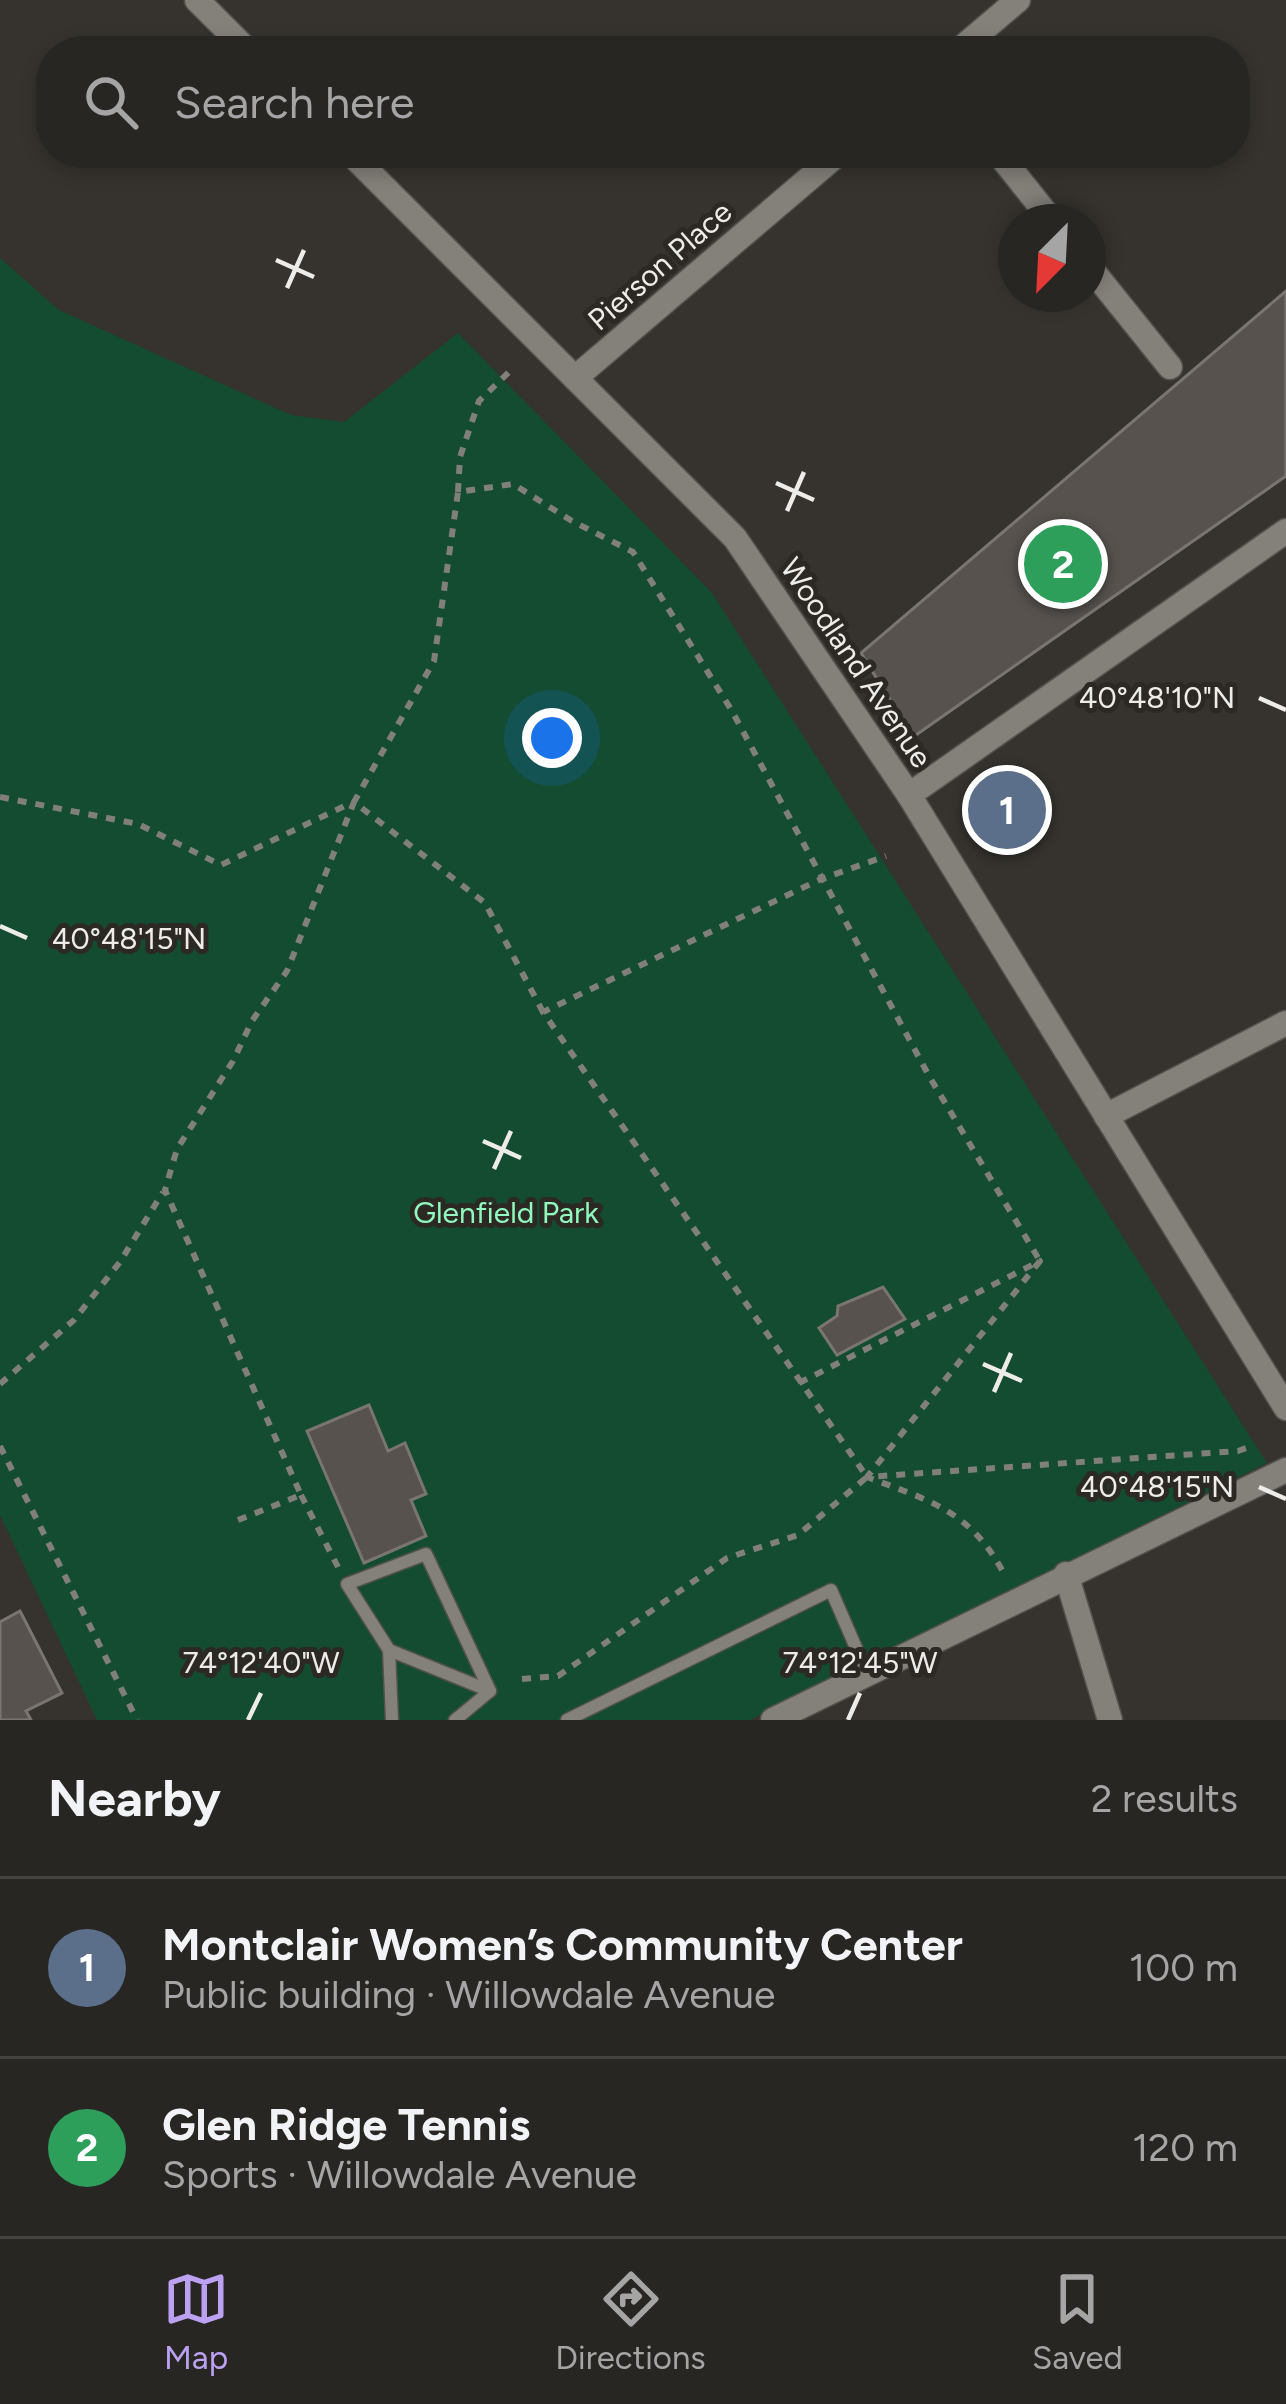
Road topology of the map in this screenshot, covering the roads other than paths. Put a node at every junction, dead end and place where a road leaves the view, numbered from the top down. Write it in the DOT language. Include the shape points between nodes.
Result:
graph roads {
  1 [pos="196,0"];
  2 [pos="1018,0"];
  3 [pos="233,36"];
  4 [pos="976,36"];
  5 [pos="365,168"];
  6 [pos="820,168"];
  7 [pos="1010,168"];
  8 [pos="1039,204"];
  9 [pos="1106,287"];
  10 [pos="1170,367"];
  11 [pos="575,378"];
  12 [pos="1286,531"];
  13 [pos="909,795"];
  14 [pos="1286,1023"];
  15 [pos="1106,1116"];
  16 [pos="1286,1408"];
  17 [pos="1286,1470"];
  18 [pos="1066,1574"];
  19 [pos="389,1650"];
  20 [pos="867,1673"];
  21 [pos="490,1691"];
  22 [pos="392,1720"];
  23 [pos="455,1720"];
  24 [pos="567,1720"];
  25 [pos="773,1720"];
  26 [pos="1110,1720"];
  1 -- 3 [label="street"];
  2 -- 4 [label="street"];
  5 -- 11 [label="street, Woodland Avenue"];
  6 -- 11 [label="street, Pierson Place"];
  7 -- 8 [label="street"];
  9 -- 10 [label="street"];
  11 -- 13 [label="street, Woodland Avenue" via="735,538"];
  12 -- 13 [label="street"];
  13 -- 15 [label="street, Woodland Avenue"];
  14 -- 15 [label="street"];
  15 -- 16 [label="street, Woodland Avenue"];
  17 -- 18 [label="street"];
  18 -- 20 [label="street"];
  18 -- 26 [label="street"];
  19 -- 21 [label="lane"];
  19 -- 21 [label="lane" via="347,1584 426,1554"];
  19 -- 22 [label="lane"];
  20 -- 24 [label="lane" via="831,1591"];
  20 -- 25 [label="street"];
  21 -- 23 [label="lane"];
}
